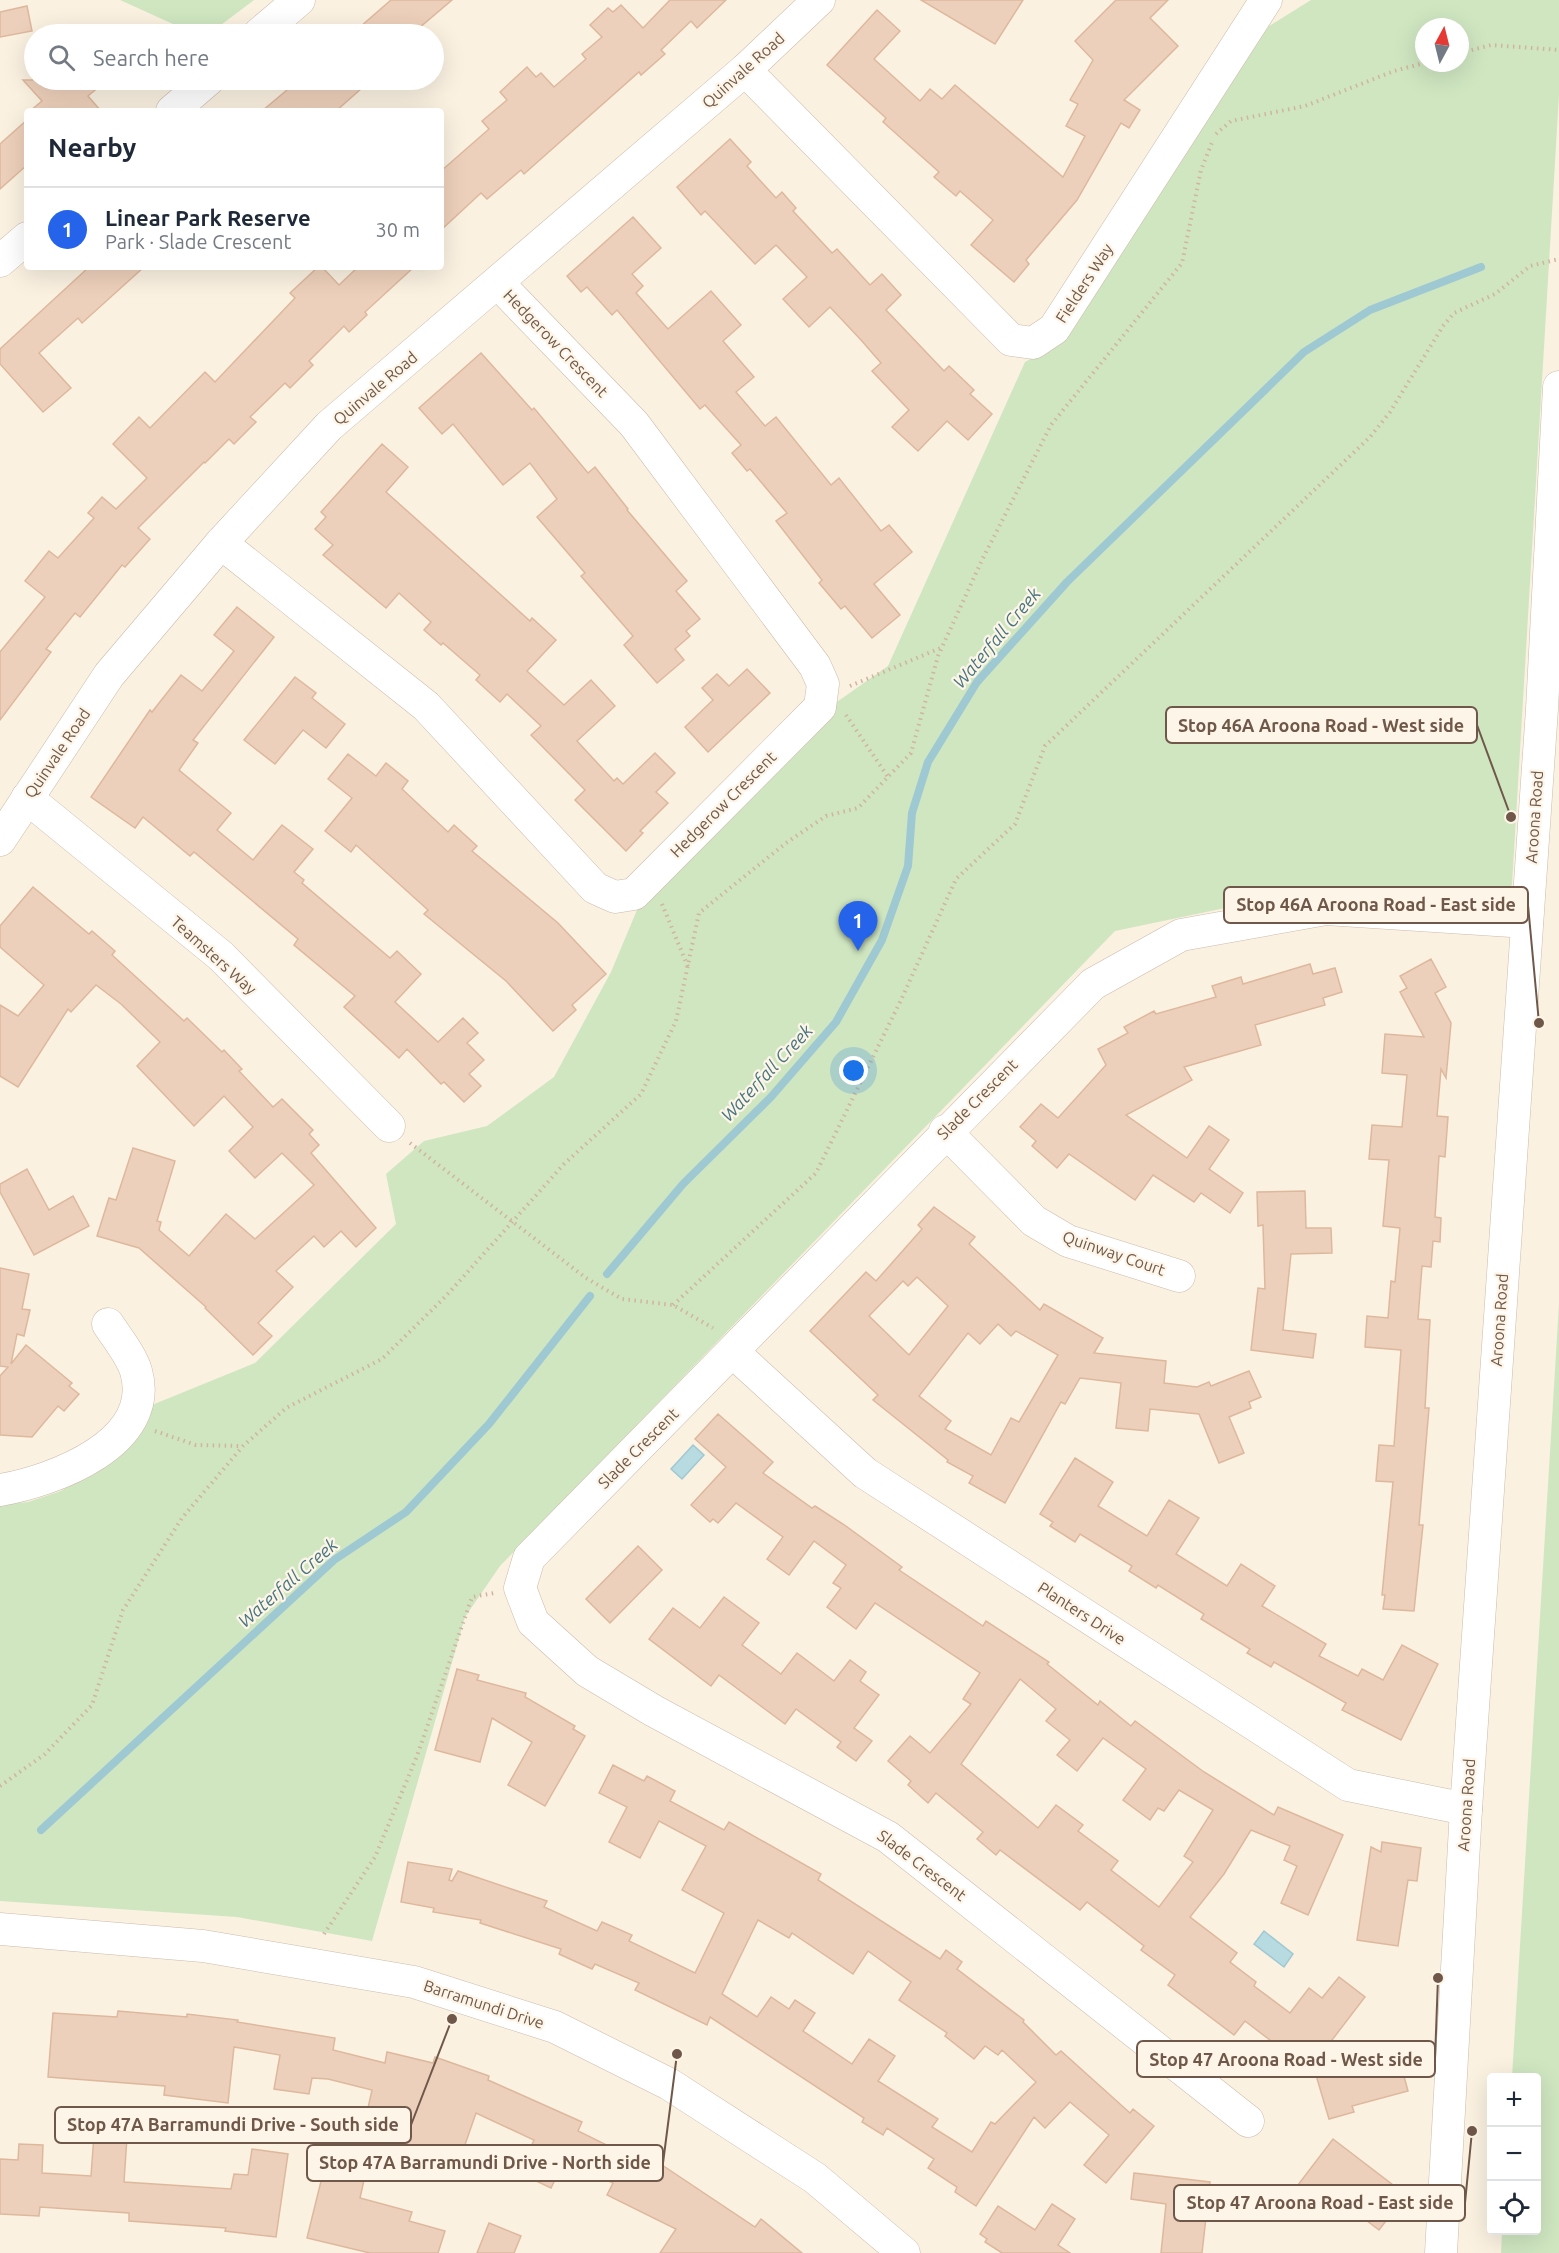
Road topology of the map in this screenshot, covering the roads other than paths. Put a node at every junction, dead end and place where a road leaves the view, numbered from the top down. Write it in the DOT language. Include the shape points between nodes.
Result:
graph roads {
  1 [pos="299,0"];
  2 [pos="819,0"];
  3 [pos="1266,0"];
  4 [pos="271,24"];
  5 [pos="745,70"];
  6 [pos="196,90"];
  7 [pos="175,108"];
  8 [pos="24,241"];
  9 [pos="0,261"];
  10 [pos="498,283"];
  11 [pos="1559,387"];
  12 [pos="1559,395"];
  13 [pos="221,543"];
  14 [pos="1550,710"];
  15 [pos="27,798"];
  16 [pos="0,840"];
  17 [pos="1527,922"];
  18 [pos="389,1126"];
  19 [pos="945,1131"];
  20 [pos="1179,1276"];
  21 [pos="108,1324"];
  22 [pos="732,1353"];
  23 [pos="0,1490"];
  24 [pos="1466,1809"];
  25 [pos="0,1929"];
  26 [pos="1248,2121"];
  27 [pos="904,2253"];
  28 [pos="1441,2253"];
  1 -- 4 [label="street"];
  2 -- 5 [label="street, Quinvale Road"];
  3 -- 5 [label="street, Fielders Way" via="1054,329 1033,343 1011,340"];
  5 -- 10 [label="street, Quinvale Road"];
  6 -- 7 [label="street"];
  8 -- 9 [label="street"];
  10 -- 13 [label="street, Quinvale Road" via="330,426"];
  10 -- 13 [label="street, Hedgerow Crescent" via="634,424 815,666 823,684 820,707 634,894 615,897 595,888 426,706"];
  11 -- 12 [label="street, Aroona Road"];
  12 -- 14 [label="street, Aroona Road"];
  13 -- 15 [label="street, Quinvale Road" via="110,675"];
  14 -- 17 [label="street, Aroona Road"];
  15 -- 16 [label="street, Quinvale Road"];
  15 -- 18 [label="street, Teamsters Way" via="221,956"];
  17 -- 19 [label="street, Slade Crescent" via="1326,909 1182,935 1093,984"];
  17 -- 24 [label="street, Aroona Road"];
  19 -- 20 [label="street, Quinway Court" via="1034,1221 1068,1241"];
  19 -- 22 [label="street, Slade Crescent"];
  21 -- 23 [label="street" via="136,1371 138,1399 130,1423 114,1439 60,1474"];
  22 -- 24 [label="street, Planters Drive" via="865,1473 1348,1785"];
  22 -- 26 [label="street, Slade Crescent" via="529,1558 520,1588 533,1622 587,1671 888,1837"];
  24 -- 28 [label="street, Aroona Road"];
  25 -- 27 [label="street, Barramundi Drive" via="203,1946 414,1982 555,2027 669,2084 815,2178"];
}
